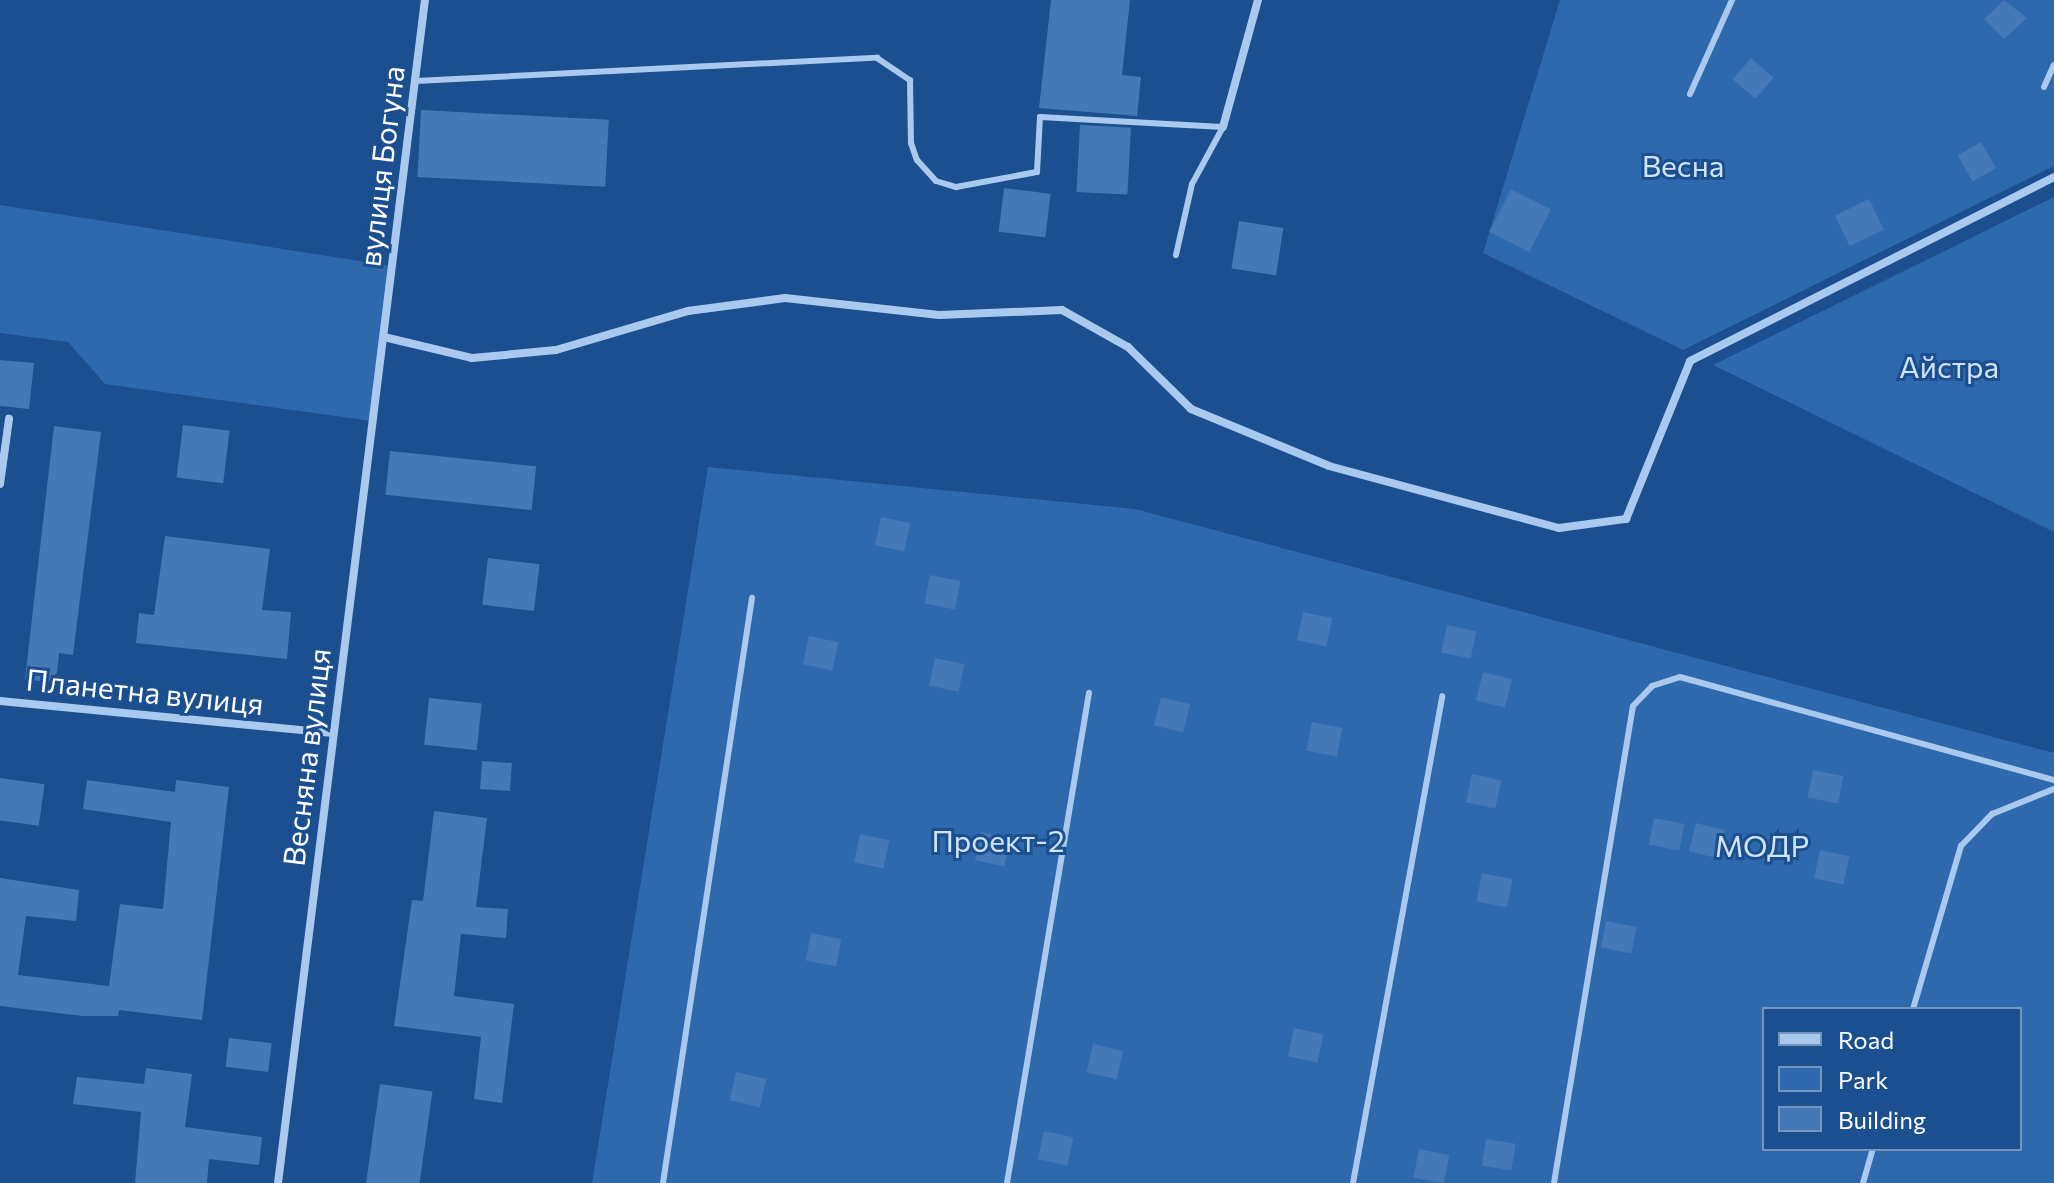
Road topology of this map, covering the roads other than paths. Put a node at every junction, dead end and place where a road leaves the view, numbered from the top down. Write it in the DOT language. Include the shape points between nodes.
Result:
graph roads {
  1 [pos="425,0"];
  2 [pos="1258,0"];
  3 [pos="1732,0"];
  4 [pos="2054,65"];
  5 [pos="416,81"];
  6 [pos="2044,87"];
  7 [pos="1690,94"];
  8 [pos="1223,127"];
  9 [pos="2054,177"];
  10 [pos="1176,255"];
  11 [pos="384,337"];
  12 [pos="9,419"];
  13 [pos="0,484"];
  14 [pos="752,598"];
  15 [pos="1089,693"];
  16 [pos="1442,696"];
  17 [pos="0,701"];
  18 [pos="333,733"];
  19 [pos="2054,780"];
  20 [pos="2054,789"];
  21 [pos="1914,1007"];
  22 [pos="1872,1151"];
  23 [pos="278,1183"];
  24 [pos="663,1183"];
  25 [pos="1007,1183"];
  26 [pos="1353,1183"];
  27 [pos="1554,1183"];
  28 [pos="1863,1183"];
  1 -- 5 [label="street, вулиця Богуна"];
  2 -- 8 [label="street"];
  3 -- 7 [label="lane"];
  4 -- 6 [label="lane"];
  5 -- 8 [label="lane" via="877,58 910,80 911,143 917,160 936,181 956,187 1037,172 1040,117"];
  5 -- 11 [label="street, вулиця Богуна"];
  8 -- 10 [label="lane" via="1192,184"];
  9 -- 11 [label="street" via="1690,361 1626,519 1559,528 1329,466 1191,409 1128,347 1062,310 939,315 785,298 688,311 556,350 472,358"];
  11 -- 18 [label="street, Весняна вулиця"];
  12 -- 13 [label="street"];
  14 -- 24 [label="lane"];
  15 -- 25 [label="lane"];
  16 -- 26 [label="lane"];
  17 -- 18 [label="street, Планетна вулиця"];
  18 -- 23 [label="street, Весняна вулиця"];
  19 -- 27 [label="lane" via="1680,677 1652,686 1633,706"];
  20 -- 21 [label="lane" via="1992,814 1961,846"];
  22 -- 28 [label="lane"];
}
